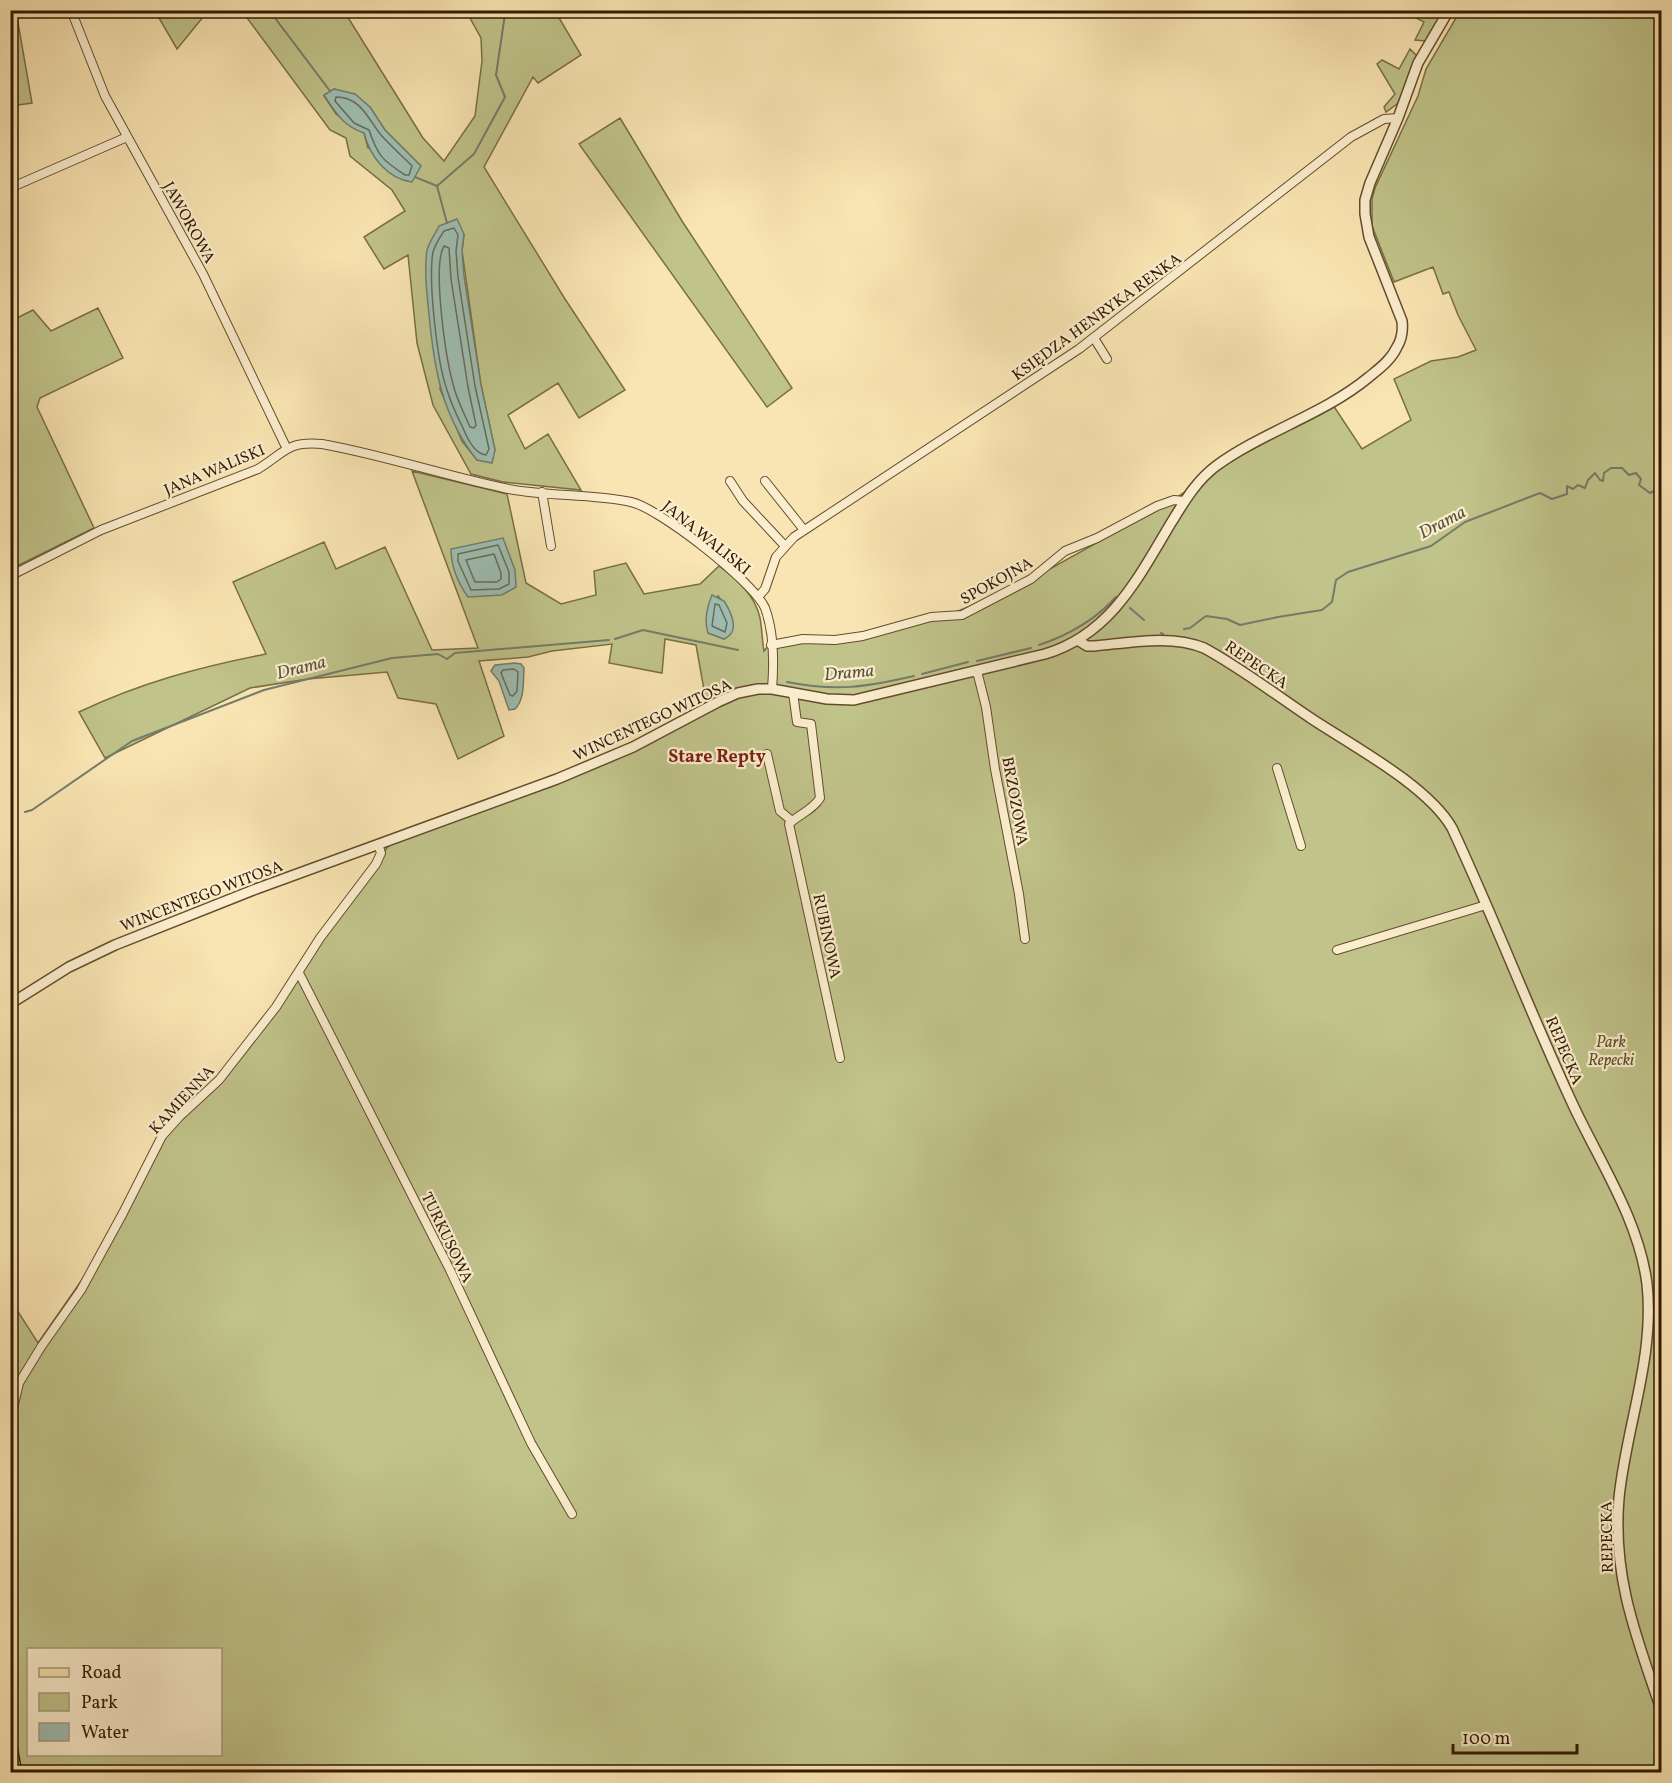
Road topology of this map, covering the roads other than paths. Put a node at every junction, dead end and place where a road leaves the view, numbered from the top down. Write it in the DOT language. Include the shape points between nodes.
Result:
graph roads {
  1 [pos="71,10"];
  2 [pos="1449,10"];
  3 [pos="1398,118"];
  4 [pos="126,137"];
  5 [pos="10,188"];
  6 [pos="1094,338"];
  7 [pos="1107,359"];
  8 [pos="286,447"];
  9 [pos="730,481"];
  10 [pos="765,481"];
  11 [pos="542,492"];
  12 [pos="1184,501"];
  13 [pos="804,530"];
  14 [pos="551,546"];
  15 [pos="784,546"];
  16 [pos="10,576"];
  17 [pos="758,597"];
  18 [pos="1079,641"];
  19 [pos="771,645"];
  20 [pos="974,671"];
  21 [pos="772,689"];
  22 [pos="793,693"];
  23 [pos="767,754"];
  24 [pos="1277,768"];
  25 [pos="792,821"];
  26 [pos="378,844"];
  27 [pos="1301,846"];
  28 [pos="1486,905"];
  29 [pos="1025,939"];
  30 [pos="1337,950"];
  31 [pos="299,973"];
  32 [pos="10,1005"];
  33 [pos="840,1058"];
  34 [pos="10,1421"];
  35 [pos="572,1514"];
  36 [pos="1662,1712"];
  37 [pos="10,1744"];
  38 [pos="15,1773"];
  1 -- 4 [label="street, JAWOROWA"];
  2 -- 3 [label="street, WINCENTEGO WITOSA" via="1418,63"];
  3 -- 6 [label="street, KSIĘDZA HENRYKA RENKA" via="1384,119 1351,137"];
  3 -- 12 [label="street, WINCENTEGO WITOSA" via="1370,183 1365,214 1369,237 1402,321 1397,347 1388,361 1360,384 1220,463"];
  4 -- 5 [label="street"];
  4 -- 8 [label="street, JAWOROWA" via="203,274"];
  6 -- 7 [label="street"];
  6 -- 13 [label="street, KSIĘDZA HENRYKA RENKA"];
  8 -- 11 [label="street, JANA WALISKI" via="322,444 506,488"];
  8 -- 16 [label="street, JANA WALISKI" via="258,469 100,530"];
  9 -- 15 [label="street"];
  10 -- 13 [label="street"];
  11 -- 14 [label="street"];
  11 -- 17 [label="street, JANA WALISKI" via="630,502 648,508 684,532"];
  12 -- 18 [label="street, WINCENTEGO WITOSA" via="1134,584 1115,609"];
  12 -- 19 [label="street, SPOKOJNA" via="1157,506 1065,551 1031,579 962,615 931,617 863,636"];
  13 -- 15 [label="street, KSIĘDZA HENRYKA RENKA"];
  15 -- 17 [label="street, KSIĘDZA HENRYKA RENKA"];
  17 -- 19 [label="street, JANA WALISKI" via="767,617"];
  18 -- 20 [label="street, WINCENTEGO WITOSA" via="1064,649"];
  18 -- 28 [label="street, REPECKA" via="1087,646 1188,642 1217,655 1429,800 1452,828"];
  19 -- 21 [label="street, JANA WALISKI"];
  20 -- 22 [label="street, WINCENTEGO WITOSA" via="854,700"];
  20 -- 29 [label="street, BRZOZOWA" via="987,707"];
  21 -- 22 [label="street, WINCENTEGO WITOSA"];
  21 -- 26 [label="street, WINCENTEGO WITOSA" via="738,693 589,766"];
  22 -- 25 [label="street" via="797,722 811,724 820,798"];
  23 -- 25 [label="street, RUBINOWA" via="780,811"];
  24 -- 27 [label="street"];
  25 -- 33 [label="street, RUBINOWA" via="789,824"];
  26 -- 31 [label="street, KAMIENNA" via="381,853 376,864 320,938"];
  26 -- 32 [label="street, WINCENTEGO WITOSA" via="107,949 69,967"];
  28 -- 30 [label="street"];
  28 -- 36 [label="street, REPECKA" via="1573,1106 1626,1214 1642,1260 1648,1304 1645,1343 1639,1395 1620,1486 1618,1538 1624,1596"];
  31 -- 34 [label="street, KAMIENNA" via="219,1080 162,1136 81,1290 20,1383"];
  31 -- 35 [label="street, TURKUSOWA" via="450,1270 531,1443"];
  37 -- 38 [label="main road"];
}
